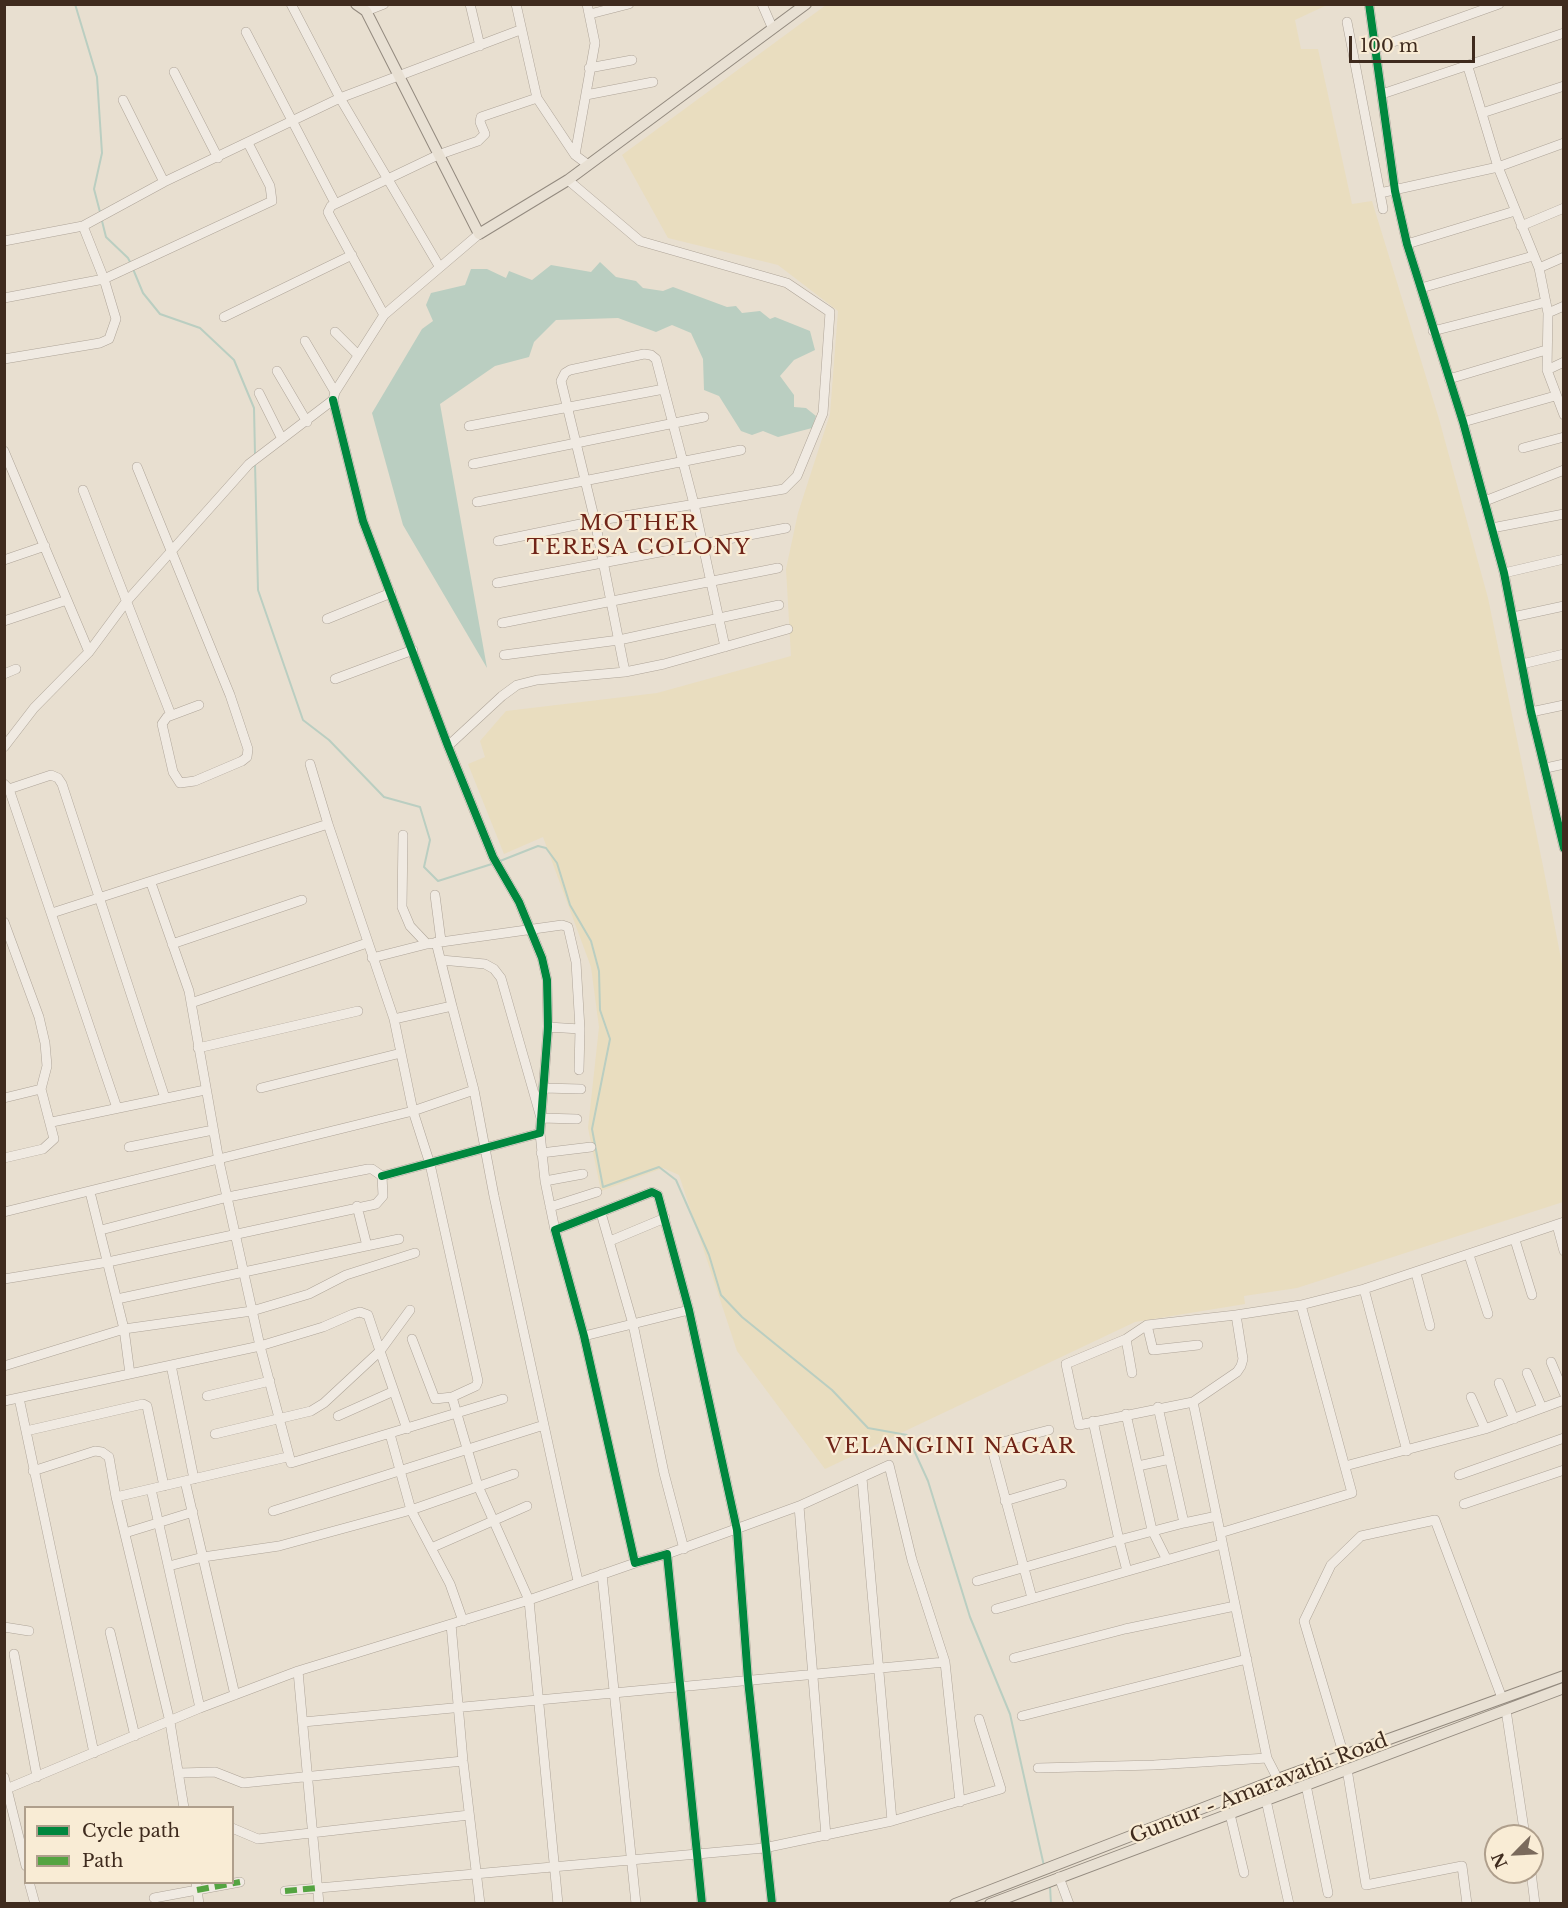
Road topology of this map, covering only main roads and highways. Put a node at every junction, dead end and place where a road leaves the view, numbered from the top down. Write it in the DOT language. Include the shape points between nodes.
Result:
graph roads {
  1 [pos="356,4"];
  2 [pos="806,4"];
  3 [pos="1563,1676"];
  4 [pos="1563,1688"];
  5 [pos="955,1904"];
  6 [pos="990,1904"];
  1 -- 2 [label="main road" via="366,11 479,234 568,180"];
  3 -- 5 [label="main road, Guntur - Amaravathi Road" via="1278,1779"];
  4 -- 6 [label="main road, Guntur - Amaravathi Road"];
}
